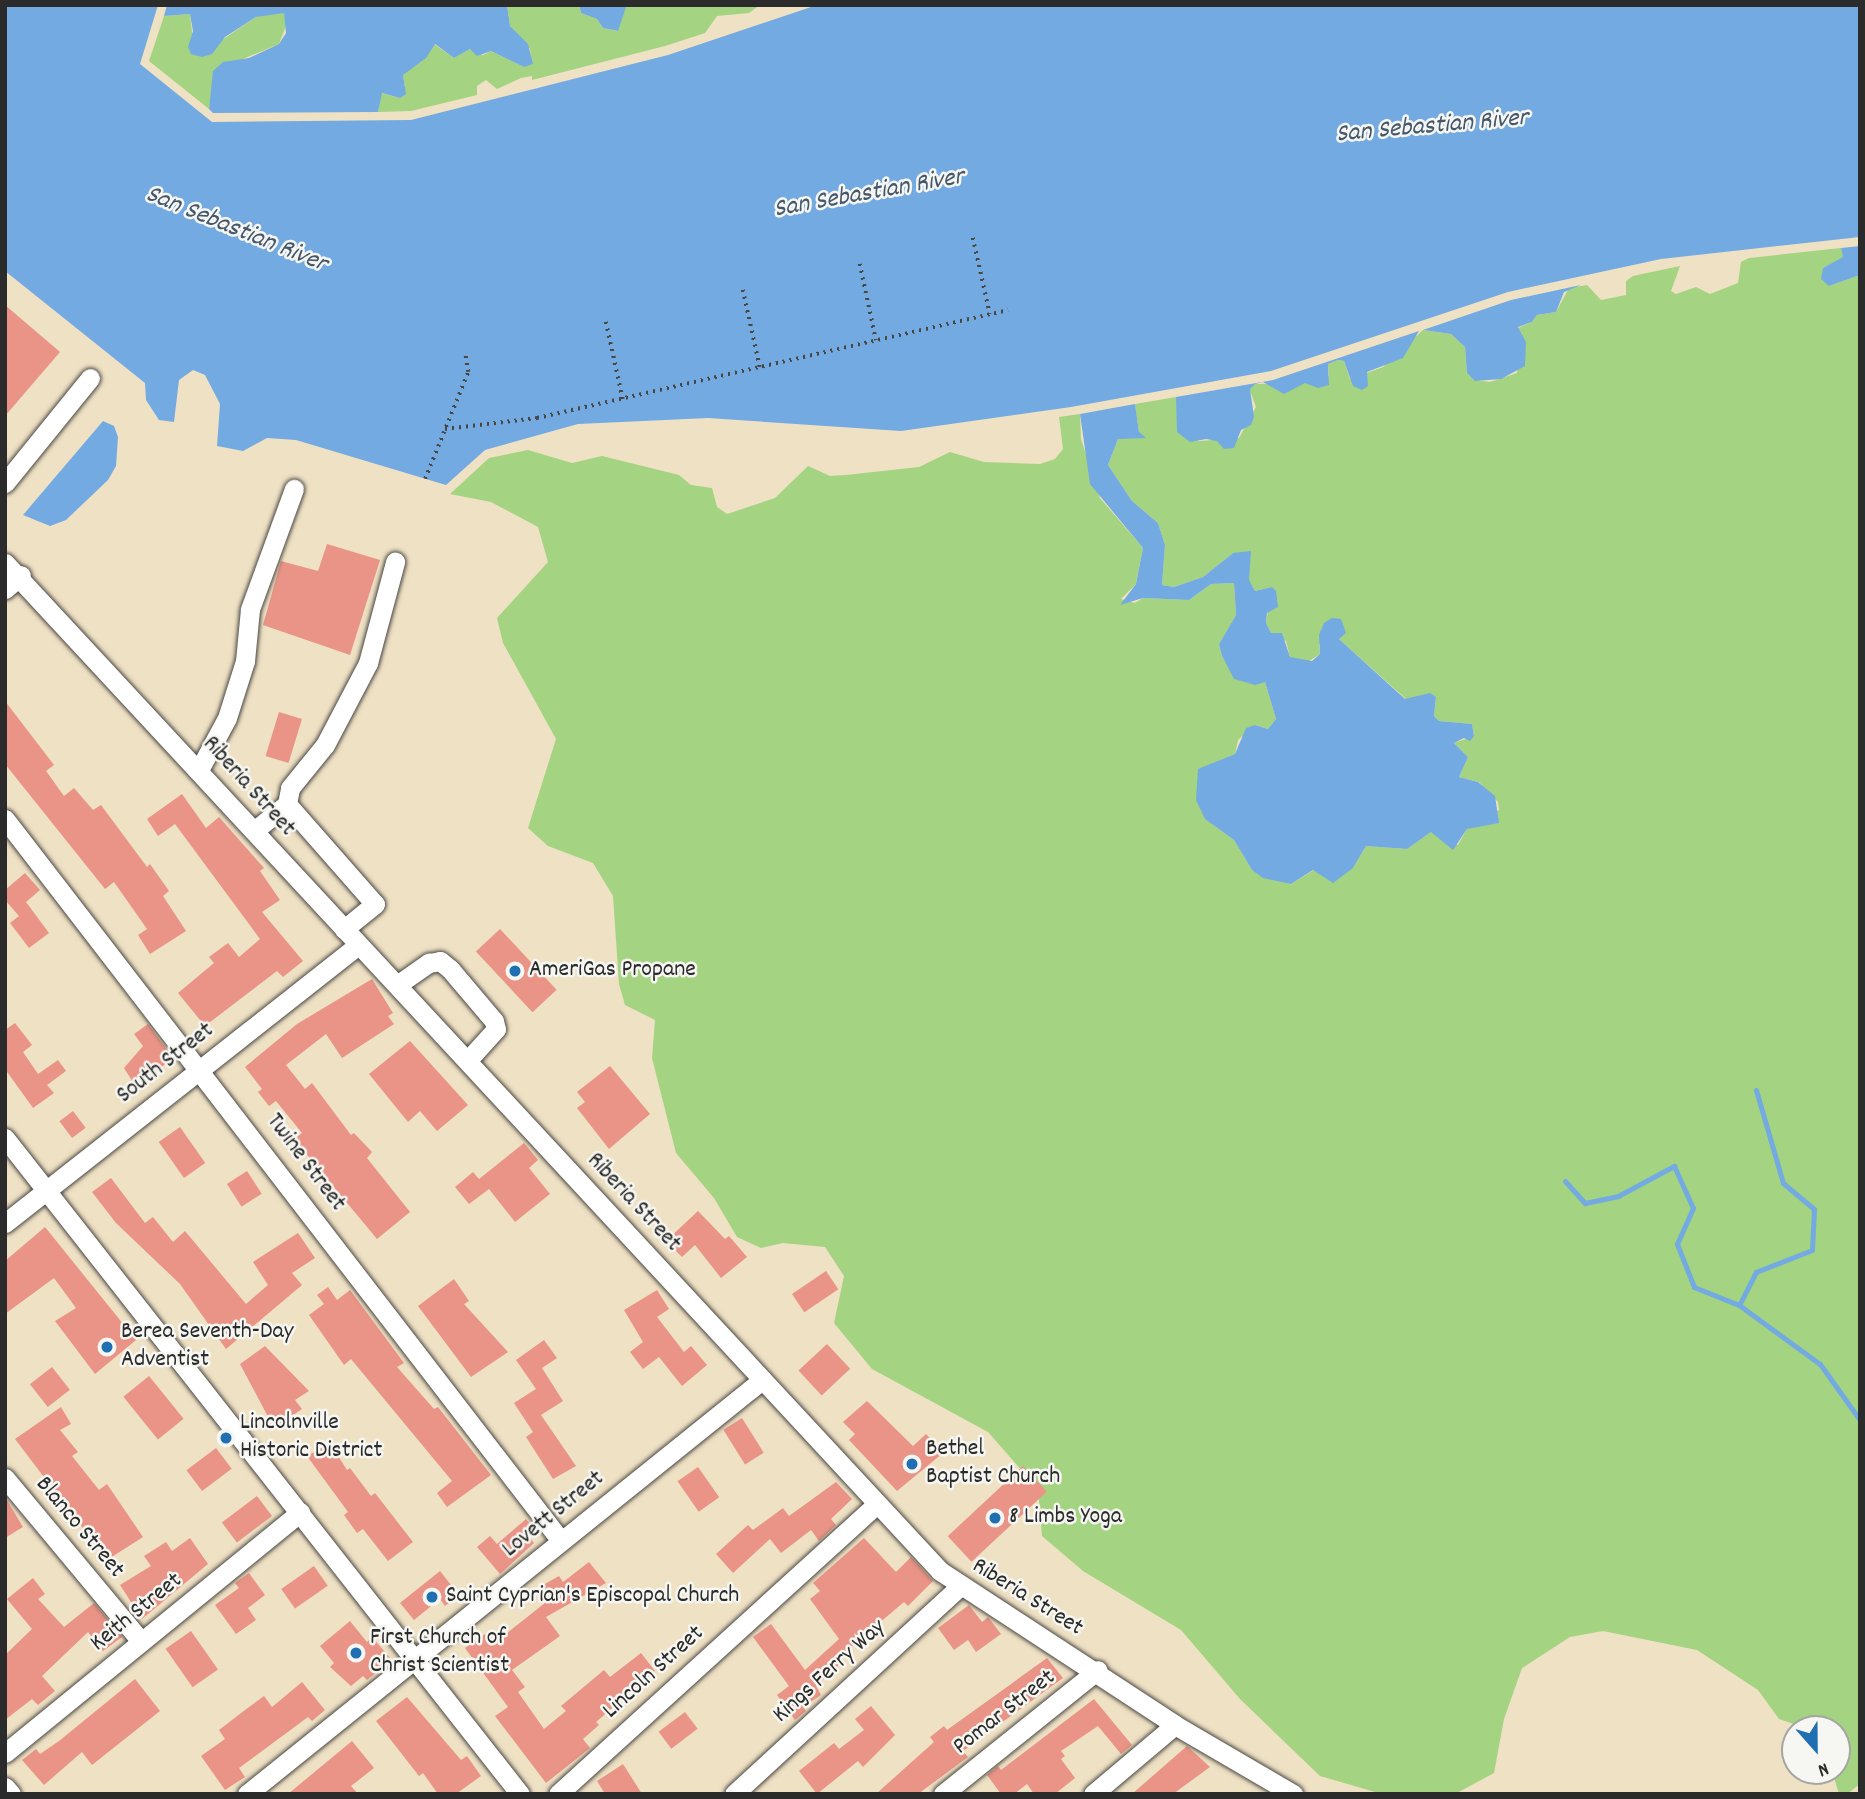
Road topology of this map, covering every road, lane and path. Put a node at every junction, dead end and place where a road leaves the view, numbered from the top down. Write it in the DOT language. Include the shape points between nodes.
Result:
graph roads {
  1 [pos="973,238"];
  2 [pos="860,264"];
  3 [pos="743,290"];
  4 [pos="1008,310"];
  5 [pos="990,314"];
  6 [pos="607,322"];
  7 [pos="876,340"];
  8 [pos="465,354"];
  9 [pos="760,367"];
  10 [pos="90,378"];
  11 [pos="623,399"];
  12 [pos="445,429"];
  13 [pos="425,479"];
  14 [pos="5,484"];
  15 [pos="294,489"];
  16 [pos="395,562"];
  17 [pos="5,563"];
  18 [pos="21,575"];
  19 [pos="5,589"];
  20 [pos="199,770"];
  21 [pos="287,804"];
  22 [pos="5,819"];
  23 [pos="254,831"];
  24 [pos="344,929"];
  25 [pos="358,945"];
  26 [pos="397,985"];
  27 [pos="468,1060"];
  28 [pos="201,1068"];
  29 [pos="5,1138"];
  30 [pos="47,1189"];
  31 [pos="5,1223"];
  32 [pos="762,1380"];
  33 [pos="5,1478"];
  34 [pos="877,1504"];
  35 [pos="300,1512"];
  36 [pos="561,1541"];
  37 [pos="959,1587"];
  38 [pos="141,1641"];
  39 [pos="415,1658"];
  40 [pos="1098,1670"];
  41 [pos="1175,1725"];
  42 [pos="5,1753"];
  43 [pos="5,1787"];
  44 [pos="11,1794"];
  45 [pos="247,1794"];
  46 [pos="520,1794"];
  47 [pos="558,1794"];
  48 [pos="733,1794"];
  49 [pos="943,1794"];
  50 [pos="1093,1794"];
  51 [pos="1293,1794"];
  1 -- 5 [label="path"];
  2 -- 7 [label="path"];
  3 -- 9 [label="path"];
  4 -- 5 [label="path"];
  5 -- 7 [label="path"];
  6 -- 11 [label="path"];
  7 -- 9 [label="path"];
  8 -- 12 [label="path" via="468,372"];
  9 -- 11 [label="path"];
  10 -- 14 [label="street"];
  11 -- 12 [label="path" via="537,418"];
  12 -- 13 [label="path"];
  15 -- 20 [label="street" via="250,609 245,662 227,718"];
  16 -- 21 [label="street" via="368,663 325,745 290,788"];
  17 -- 18 [label="street, Riberia Street"];
  18 -- 19 [label="street"];
  18 -- 20 [label="street, Riberia Street"];
  20 -- 23 [label="street, Riberia Street"];
  21 -- 23 [label="street"];
  21 -- 24 [label="street" via="375,904"];
  22 -- 28 [label="street, Twine Street"];
  23 -- 24 [label="street, Riberia Street"];
  24 -- 25 [label="street, Riberia Street"];
  25 -- 26 [label="street, Riberia Street"];
  25 -- 28 [label="street, South Street"];
  26 -- 27 [label="street, Riberia Street"];
  26 -- 27 [label="street" via="429,962 440,961 450,969 496,1029"];
  27 -- 32 [label="street, Riberia Street"];
  28 -- 30 [label="street, South Street"];
  28 -- 36 [label="street, Twine Street"];
  29 -- 30 [label="street"];
  30 -- 31 [label="street, South Street"];
  30 -- 35 [label="street"];
  32 -- 34 [label="street, Riberia Street"];
  32 -- 36 [label="street, Lovett Street"];
  33 -- 38 [label="street, Blanco Street"];
  34 -- 37 [label="street, Riberia Street"];
  34 -- 47 [label="street, Lincoln Street"];
  35 -- 38 [label="street, Keith Street"];
  35 -- 39 [label="street"];
  36 -- 39 [label="street, Lovett Street"];
  37 -- 40 [label="street, Riberia Street"];
  37 -- 48 [label="street, Kings Ferry Way"];
  38 -- 42 [label="street, Keith Street"];
  39 -- 45 [label="street, Lovett Street"];
  39 -- 46 [label="street"];
  40 -- 41 [label="street, Riberia Street"];
  40 -- 49 [label="street, Pomar Street"];
  41 -- 50 [label="street"];
  41 -- 51 [label="street, Riberia Street"];
  43 -- 44 [label="street"];
}
